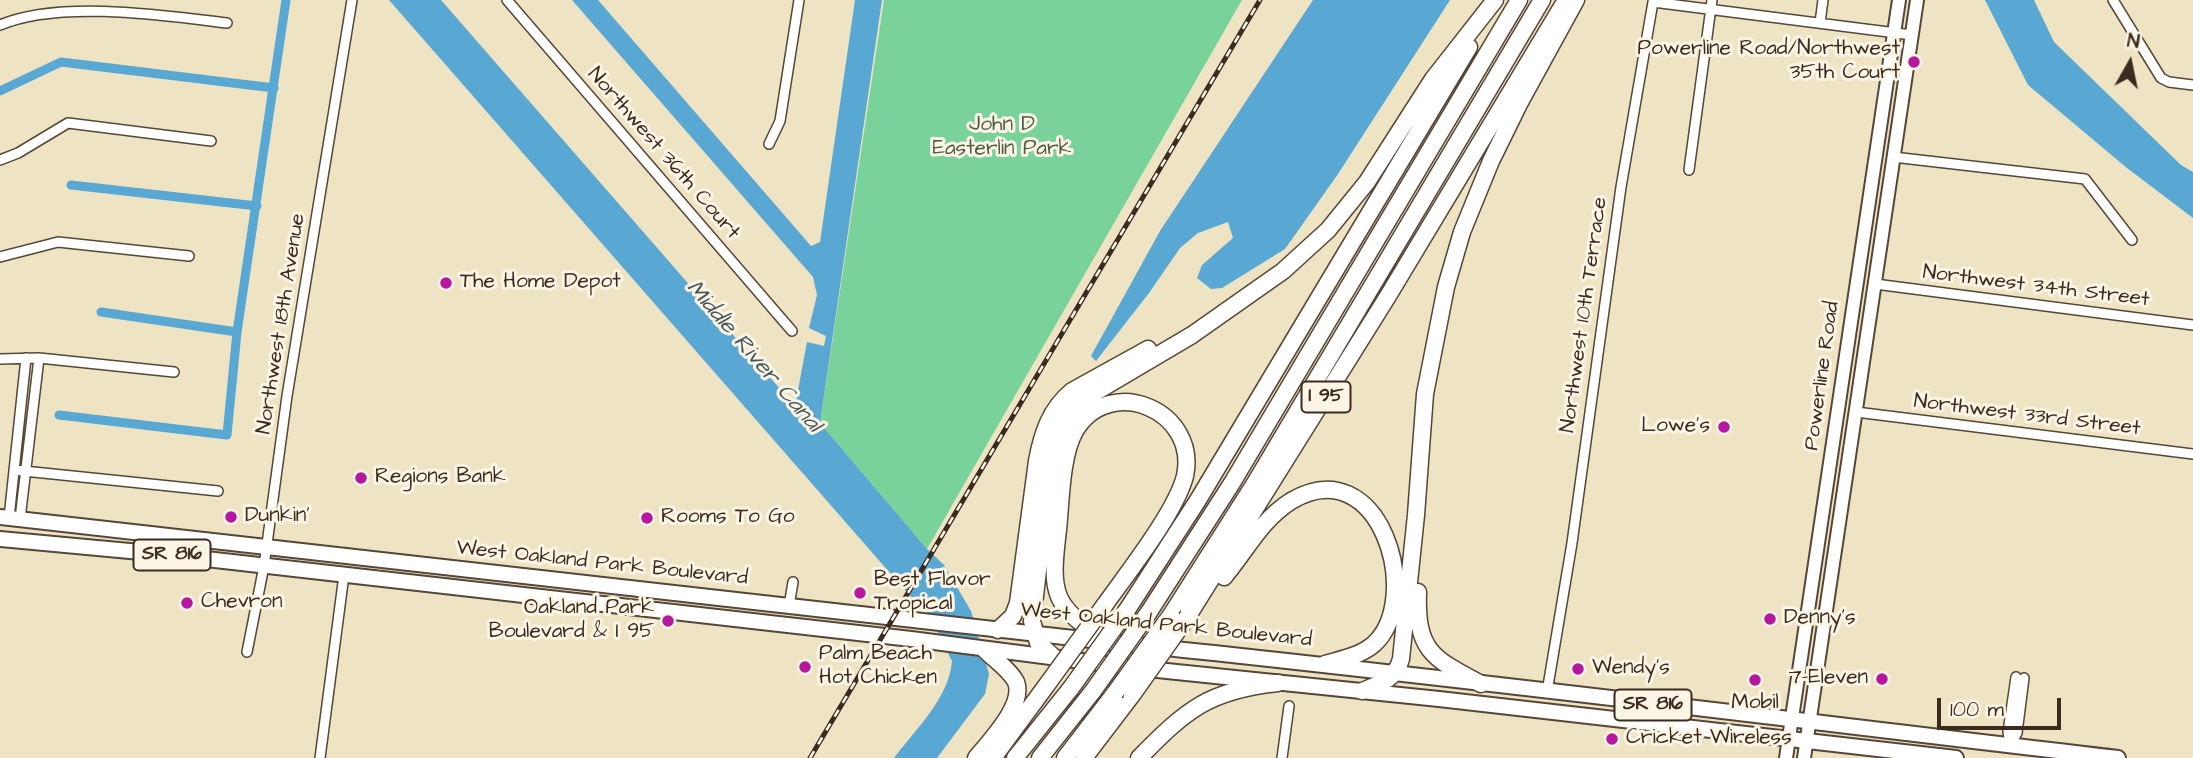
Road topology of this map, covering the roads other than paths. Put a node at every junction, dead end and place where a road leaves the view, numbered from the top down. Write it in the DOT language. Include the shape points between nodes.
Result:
graph roads {
  1 [pos="352,0"];
  2 [pos="507,0"];
  3 [pos="799,0"];
  4 [pos="1496,0"];
  5 [pos="1519,0"];
  6 [pos="1542,0"];
  7 [pos="1550,0"];
  8 [pos="1566,0"];
  9 [pos="1576,0"];
  10 [pos="1823,0"];
  11 [pos="1899,0"];
  12 [pos="1917,0"];
  13 [pos="2113,0"];
  14 [pos="1712,5"];
  15 [pos="227,23"];
  16 [pos="1820,23"];
  17 [pos="0,25"];
  18 [pos="1893,32"];
  19 [pos="1912,35"];
  20 [pos="2193,85"];
  21 [pos="1515,86"];
  22 [pos="211,141"];
  23 [pos="769,144"];
  24 [pos="1894,157"];
  25 [pos="0,160"];
  26 [pos="1419,168"];
  27 [pos="1689,170"];
  28 [pos="2132,240"];
  29 [pos="1861,248"];
  30 [pos="0,257"];
  31 [pos="189,257"];
  32 [pos="1339,266"];
  33 [pos="1856,283"];
  34 [pos="1875,284"];
  35 [pos="1246,297"];
  36 [pos="1870,316"];
  37 [pos="2193,325"];
  38 [pos="792,331"];
  39 [pos="26,358"];
  40 [pos="39,358"];
  41 [pos="0,359"];
  42 [pos="174,372"];
  43 [pos="1856,412"];
  44 [pos="1832,448"];
  45 [pos="2193,454"];
  46 [pos="14,470"];
  47 [pos="26,471"];
  48 [pos="1826,489"];
  49 [pos="1845,489"];
  50 [pos="218,491"];
  51 [pos="1842,510"];
  52 [pos="1416,516"];
  53 [pos="10,518"];
  54 [pos="0,539"];
  55 [pos="265,547"];
  56 [pos="360,558"];
  57 [pos="264,566"];
  58 [pos="344,575"];
  59 [pos="552,580"];
  60 [pos="793,582"];
  61 [pos="645,590"];
  62 [pos="531,597"];
  63 [pos="789,606"];
  64 [pos="621,607"];
  65 [pos="1188,616"];
  66 [pos="765,622"];
  67 [pos="813,628"];
  68 [pos="993,629"];
  69 [pos="1034,634"];
  70 [pos="1110,642"];
  71 [pos="985,650"];
  72 [pos="247,652"];
  73 [pos="1056,659"];
  74 [pos="1325,664"];
  75 [pos="1396,672"];
  76 [pos="2020,677"];
  77 [pos="1278,683"];
  78 [pos="1481,684"];
  79 [pos="1362,691"];
  80 [pos="1546,692"];
  81 [pos="1289,706"];
  82 [pos="1518,708"];
  83 [pos="1791,720"];
  84 [pos="1810,723"];
  85 [pos="1789,739"];
  86 [pos="1807,741"];
  87 [pos="2010,745"];
  88 [pos="2026,747"];
  89 [pos="320,758"];
  90 [pos="976,758"];
  91 [pos="993,758"];
  92 [pos="1015,758"];
  93 [pos="1040,758"];
  94 [pos="1065,758"];
  95 [pos="1084,758"];
  96 [pos="1139,758"];
  97 [pos="1282,758"];
  98 [pos="1786,758"];
  99 [pos="1804,758"];
  100 [pos="1956,758"];
  101 [pos="1994,758"];
  102 [pos="2118,758"];
  1 -- 55 [label="street, Northwest 18th Avenue"];
  2 -- 38 [label="street, Northwest 36th Court"];
  3 -- 23 [label="street" via="780,121"];
  4 -- 32 [label="highway, I 95"];
  4 -- 35 [label="highway" via="1433,79 1340,217 1295,261"];
  5 -- 26 [label="highway"];
  6 -- 94 [label="highway, bridge" via="1244,500 1171,615"];
  7 -- 21 [label="highway"];
  8 -- 21 [label="highway, I 95"];
  9 -- 52 [label="highway" via="1504,132 1450,268 1425,394"];
  10 -- 16 [label="street"];
  11 -- 18 [label="main road, Powerline Road"];
  12 -- 19 [label="main road, Powerline Road"];
  13 -- 20 [label="street" via="2161,78"];
  14 -- 16 [label="street"];
  14 -- 27 [label="street"];
  14 -- 80 [label="street, Northwest 10th Terrace" via="1653,2"];
  15 -- 17 [label="street" via="58,7"];
  16 -- 18 [label="street"];
  18 -- 19 [label="street"];
  18 -- 29 [label="main road, Powerline Road"];
  19 -- 24 [label="main road, Powerline Road"];
  21 -- 65 [label="highway, I 95"];
  22 -- 25 [label="street" via="68,124"];
  24 -- 28 [label="street" via="2085,179"];
  24 -- 34 [label="main road, Powerline Road"];
  26 -- 32 [label="highway"];
  26 -- 93 [label="highway, bridge" via="1232,483 1149,612"];
  29 -- 33 [label="main road, Powerline Road"];
  29 -- 34 [label="main road"];
  30 -- 31 [label="street" via="58,242"];
  32 -- 92 [label="highway, I 95, bridge" via="1127,610"];
  33 -- 36 [label="main road" via="1866,294"];
  33 -- 44 [label="main road, Powerline Road"];
  34 -- 36 [label="main road, Powerline Road"];
  34 -- 37 [label="street, Northwest 34th Street"];
  35 -- 68 [label="highway" via="1078,387 1056,408 1038,453 1017,608 1011,619"];
  35 -- 69 [label="highway" via="1082,400 1062,422 1051,459 1032,616"];
  36 -- 43 [label="main road, Powerline Road"];
  39 -- 40 [label="street"];
  39 -- 41 [label="street"];
  39 -- 46 [label="street"];
  40 -- 42 [label="street"];
  40 -- 47 [label="street"];
  43 -- 45 [label="street, Northwest 33rd Street"];
  43 -- 49 [label="main road, Powerline Road"];
  44 -- 48 [label="main road, Powerline Road"];
  44 -- 49 [label="main road"];
  46 -- 47 [label="street"];
  46 -- 53 [label="street"];
  47 -- 50 [label="street"];
  47 -- 53 [label="street"];
  48 -- 51 [label="main road"];
  48 -- 83 [label="main road, Powerline Road"];
  49 -- 51 [label="main road, Powerline Road"];
  51 -- 84 [label="main road, Powerline Road"];
  52 -- 75 [label="highway" via="1402,653"];
  52 -- 78 [label="highway" via="1417,613 1423,638 1444,664"];
  53 -- 55 [label="main road, West Oakland Park Boulevard / SR 816"];
  54 -- 57 [label="main road, West Oakland Park Boulevard / SR 816"];
  55 -- 56 [label="main road, West Oakland Park Boulevard / SR 816"];
  55 -- 57 [label="street, Northwest 18th Avenue"];
  56 -- 58 [label="main road" via="351,562"];
  56 -- 59 [label="main road, West Oakland Park Boulevard / SR 816"];
  57 -- 58 [label="main road, West Oakland Park Boulevard / SR 816"];
  57 -- 72 [label="street, Northwest 18th Avenue"];
  58 -- 62 [label="main road, West Oakland Park Boulevard / SR 816"];
  58 -- 89 [label="street"];
  59 -- 61 [label="main road, West Oakland Park Boulevard / SR 816"];
  59 -- 62 [label="main road"];
  60 -- 63 [label="street"];
  61 -- 63 [label="main road, West Oakland Park Boulevard / SR 816"];
  61 -- 64 [label="main road" via="626,598"];
  62 -- 64 [label="main road, West Oakland Park Boulevard / SR 816"];
  63 -- 66 [label="main road" via="778,619"];
  63 -- 67 [label="main road" via="798,621"];
  63 -- 68 [label="main road, West Oakland Park Boulevard / SR 816"];
  64 -- 66 [label="main road, West Oakland Park Boulevard / SR 816"];
  65 -- 74 [label="highway" via="1276,512 1309,494 1344,494 1367,507 1381,526 1392,566 1392,603 1385,628 1373,644"];
  65 -- 95 [label="highway, I 95, bridge"];
  66 -- 67 [label="main road, West Oakland Park Boulevard / SR 816"];
  67 -- 71 [label="main road, West Oakland Park Boulevard / SR 816"];
  68 -- 69 [label="main road, West Oakland Park Boulevard / SR 816"];
  69 -- 70 [label="main road, West Oakland Park Boulevard / SR 816"];
  69 -- 73 [label="highway" via="1041,648"];
  70 -- 74 [label="main road, West Oakland Park Boulevard / SR 816"];
  70 -- 91 [label="highway, bridge" via="1082,625 1065,609 1055,587 1054,562 1074,434 1096,411 1133,402 1150,407 1172,423 1184,444 1182,486 1104,606 1046,686"];
  71 -- 73 [label="main road, West Oakland Park Boulevard / SR 816"];
  71 -- 90 [label="highway" via="1013,678 1017,695 1013,709"];
  73 -- 77 [label="main road, West Oakland Park Boulevard / SR 816"];
  74 -- 75 [label="main road, West Oakland Park Boulevard / SR 816"];
  75 -- 78 [label="main road, West Oakland Park Boulevard / SR 816"];
  75 -- 79 [label="highway"];
  76 -- 87 [label="street" via="2008,732"];
  77 -- 79 [label="main road, West Oakland Park Boulevard / SR 816"];
  77 -- 96 [label="highway" via="1242,688 1203,702"];
  78 -- 80 [label="main road, West Oakland Park Boulevard / SR 816"];
  79 -- 82 [label="main road, West Oakland Park Boulevard / SR 816"];
  80 -- 82 [label="main road"];
  80 -- 83 [label="main road, West Oakland Park Boulevard / SR 816"];
  81 -- 97 [label="street"];
  82 -- 85 [label="main road, West Oakland Park Boulevard / SR 816"];
  83 -- 84 [label="main road, West Oakland Park Boulevard / SR 816"];
  83 -- 85 [label="main road, Powerline Road"];
  84 -- 86 [label="main road, Powerline Road"];
  84 -- 87 [label="main road, West Oakland Park Boulevard / SR 816"];
  85 -- 86 [label="main road, West Oakland Park Boulevard / SR 816"];
  85 -- 98 [label="main road, Powerline Road"];
  86 -- 99 [label="main road, Powerline Road"];
  86 -- 100 [label="main road, West Oakland Park Boulevard / SR 816"];
  87 -- 88 [label="main road, West Oakland Park Boulevard / SR 816"];
  88 -- 101 [label="main road"];
  88 -- 102 [label="main road, West Oakland Park Boulevard / SR 816"];
}
